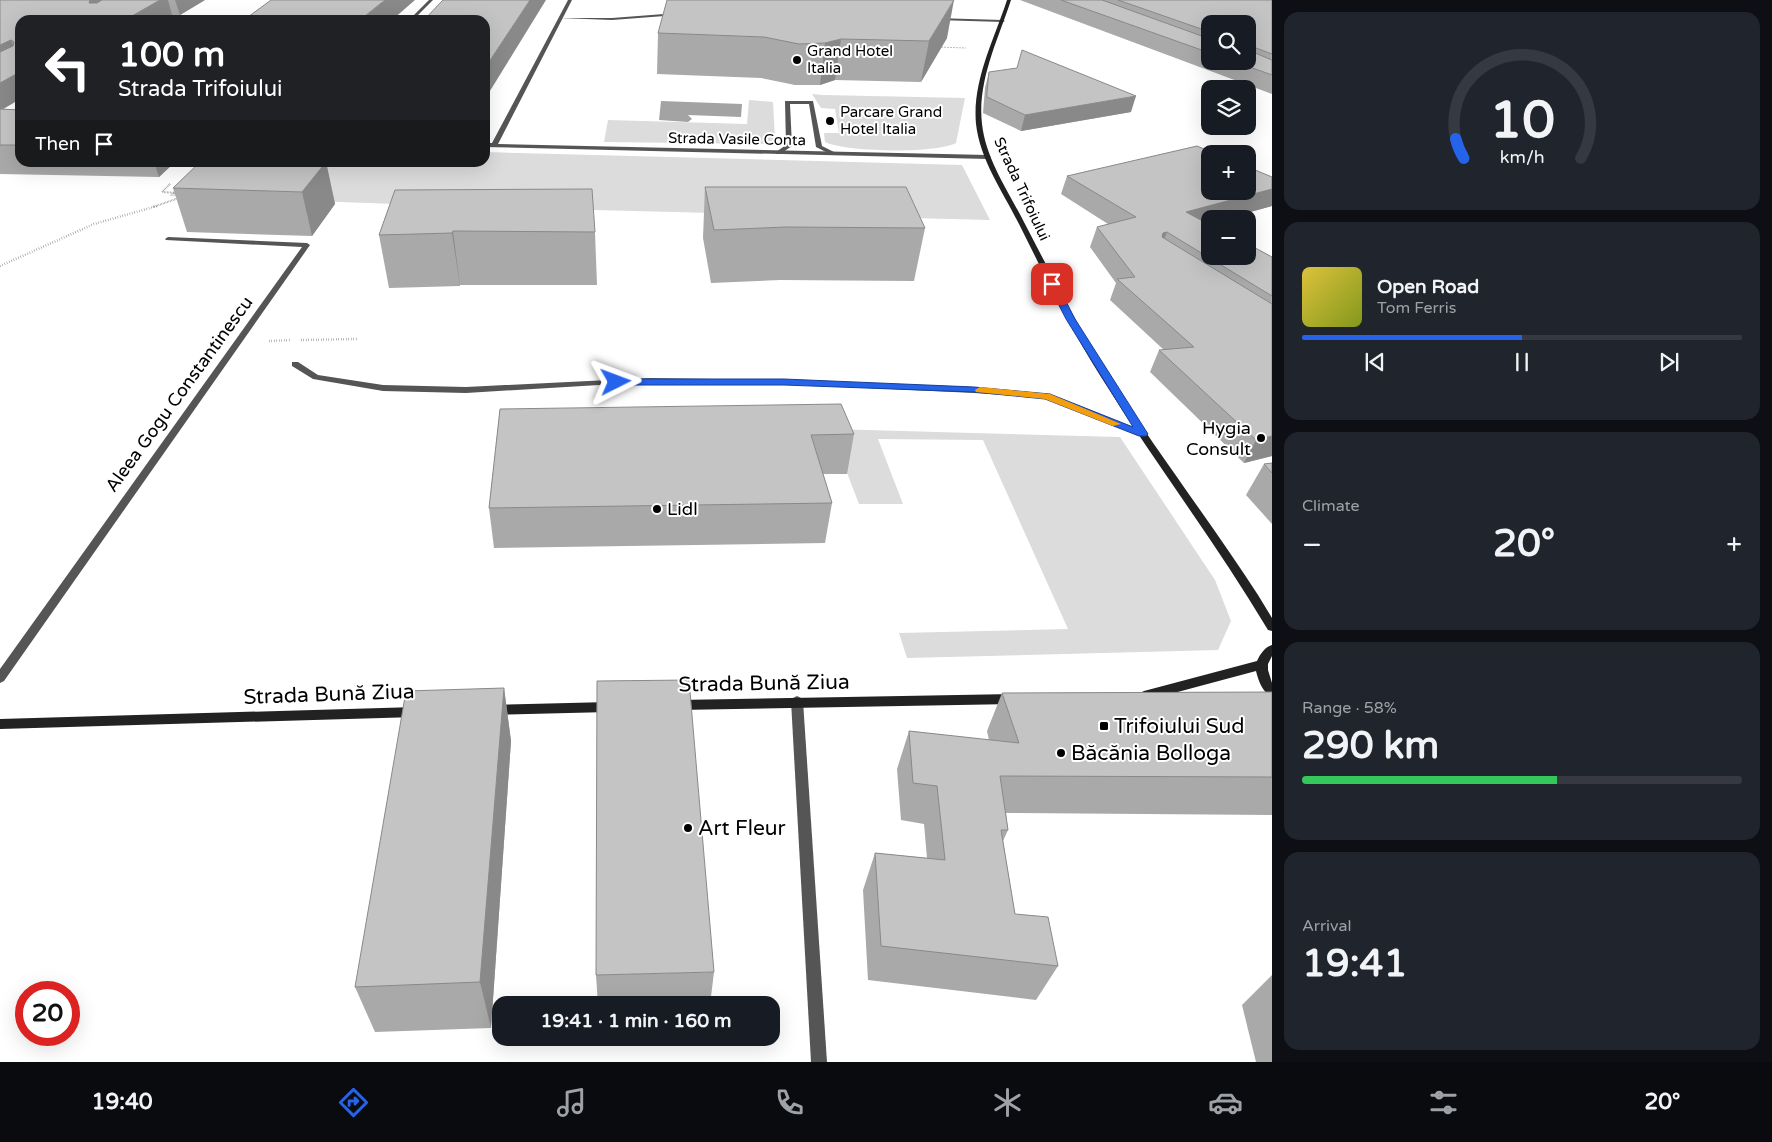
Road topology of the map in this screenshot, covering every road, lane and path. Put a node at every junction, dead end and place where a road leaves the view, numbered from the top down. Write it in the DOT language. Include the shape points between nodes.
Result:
graph roads {
  1 [pos="431,0"];
  2 [pos="570,0"];
  3 [pos="1009,0"];
  4 [pos="681,14"];
  5 [pos="416,15"];
  6 [pos="561,18"];
  7 [pos="932,19"];
  8 [pos="1003,21"];
  9 [pos="937,47"];
  10 [pos="989,50"];
  11 [pos="490,145"];
  12 [pos="494,145"];
  13 [pos="778,153"];
  14 [pos="834,154"];
  15 [pos="988,157"];
  16 [pos="170,184"];
  17 [pos="180,193"];
  18 [pos="179,198"];
  19 [pos="168,239"];
  20 [pos="0,266"];
  21 [pos="296,364"];
  22 [pos="1143,434"];
  23 [pos="1272,627"];
  24 [pos="1272,649"];
  25 [pos="1261,665"];
  26 [pos="0,678"];
  27 [pos="1272,692"];
  28 [pos="1023,698"];
  29 [pos="1178,700"];
  30 [pos="797,701"];
  31 [pos="668,705"];
  32 [pos="618,707"];
  33 [pos="479,710"];
  34 [pos="429,711"];
  35 [pos="0,724"];
  36 [pos="819,1062"];
  1 -- 5 [label="street"];
  2 -- 6 [label="street"];
  3 -- 8 [label="street, Strada Trifoiului"];
  4 -- 6 [label="street" via="612,19"];
  6 -- 12 [label="street"];
  7 -- 8 [label="street"];
  8 -- 10 [label="street, Strada Trifoiului"];
  9 -- 10 [label="path"];
  10 -- 15 [label="street, Strada Trifoiului" via="978,113"];
  11 -- 12 [label="street, Strada Vasile Conta"];
  12 -- 13 [label="street, Strada Vasile Conta"];
  13 -- 14 [label="street, Strada Vasile Conta"];
  13 -- 14 [label="street" via="789,146 787,102 811,102 819,147"];
  14 -- 15 [label="street, Strada Vasile Conta"];
  15 -- 22 [label="street, Strada Trifoiului" via="1071,319"];
  16 -- 17 [label="path" via="162,192"];
  18 -- 20 [label="path" via="94,224"];
  19 -- 26 [label="street, Aleea Gogu Constantinescu" via="307,245"];
  21 -- 22 [label="street" via="316,377 383,388 466,390 649,380 974,390 1046,396"];
  22 -- 23 [label="street, Strada Trifoiului" via="1232,561"];
  24 -- 25 [label="street" via="1264,656"];
  25 -- 27 [label="street" via="1262,675"];
  25 -- 29 [label="street" via="1134,697"];
  28 -- 30 [label="street, Strada Bună Ziua"];
  30 -- 31 [label="street, Strada Bună Ziua"];
  30 -- 36 [label="street"];
  32 -- 33 [label="street"];
  34 -- 35 [label="street, Strada Bună Ziua"];
}
